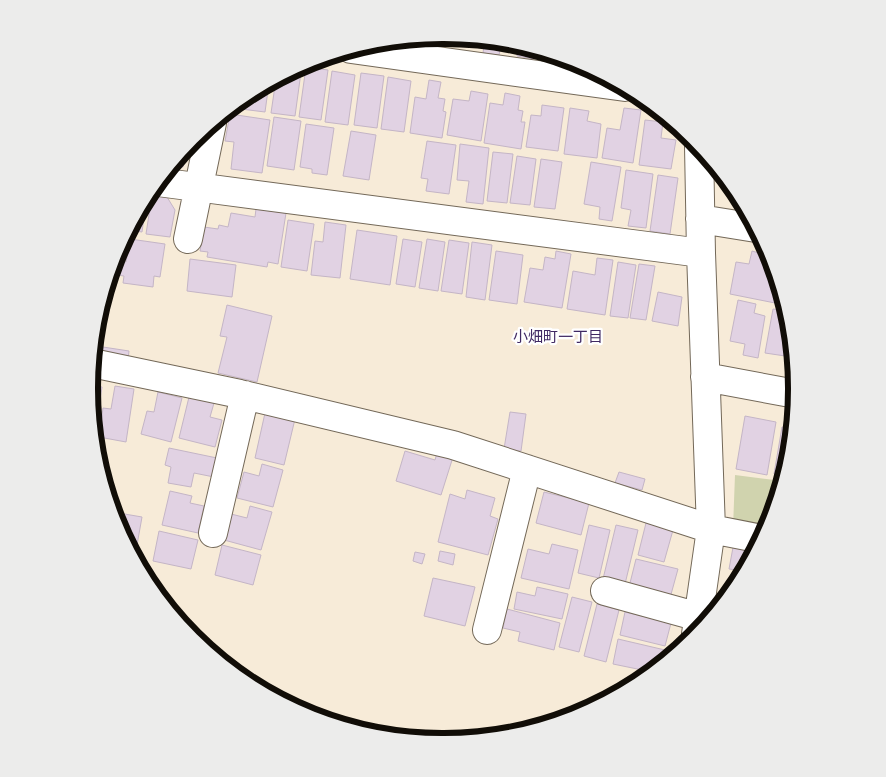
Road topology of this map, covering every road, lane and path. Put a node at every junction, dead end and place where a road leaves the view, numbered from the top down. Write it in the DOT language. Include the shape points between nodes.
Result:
graph roads {
  1 [pos="369,52"];
  2 [pos="604,84"];
  3 [pos="210,135"];
  4 [pos="699,158"];
  5 [pos="166,183"];
  6 [pos="199,187"];
  7 [pos="700,219"];
  8 [pos="747,227"];
  9 [pos="188,239"];
  10 [pos="701,253"];
  11 [pos="99,364"];
  12 [pos="705,377"];
  13 [pos="788,392"];
  14 [pos="245,395"];
  15 [pos="527,469"];
  16 [pos="711,529"];
  17 [pos="213,533"];
  18 [pos="754,537"];
  19 [pos="605,591"];
  20 [pos="699,619"];
  21 [pos="694,625"];
  22 [pos="487,630"];
  1 -- 2 [label="street"];
  3 -- 6 [label="street"];
  4 -- 7 [label="street"];
  5 -- 6 [label="street"];
  6 -- 9 [label="street"];
  6 -- 10 [label="street"];
  7 -- 8 [label="street"];
  7 -- 10 [label="street"];
  10 -- 12 [label="street"];
  11 -- 14 [label="street"];
  12 -- 13 [label="street"];
  12 -- 16 [label="street"];
  14 -- 15 [label="street" via="453,445"];
  14 -- 17 [label="street"];
  15 -- 16 [label="street"];
  15 -- 22 [label="street"];
  16 -- 18 [label="street"];
  16 -- 20 [label="street"];
  19 -- 21 [label="street"];
}
